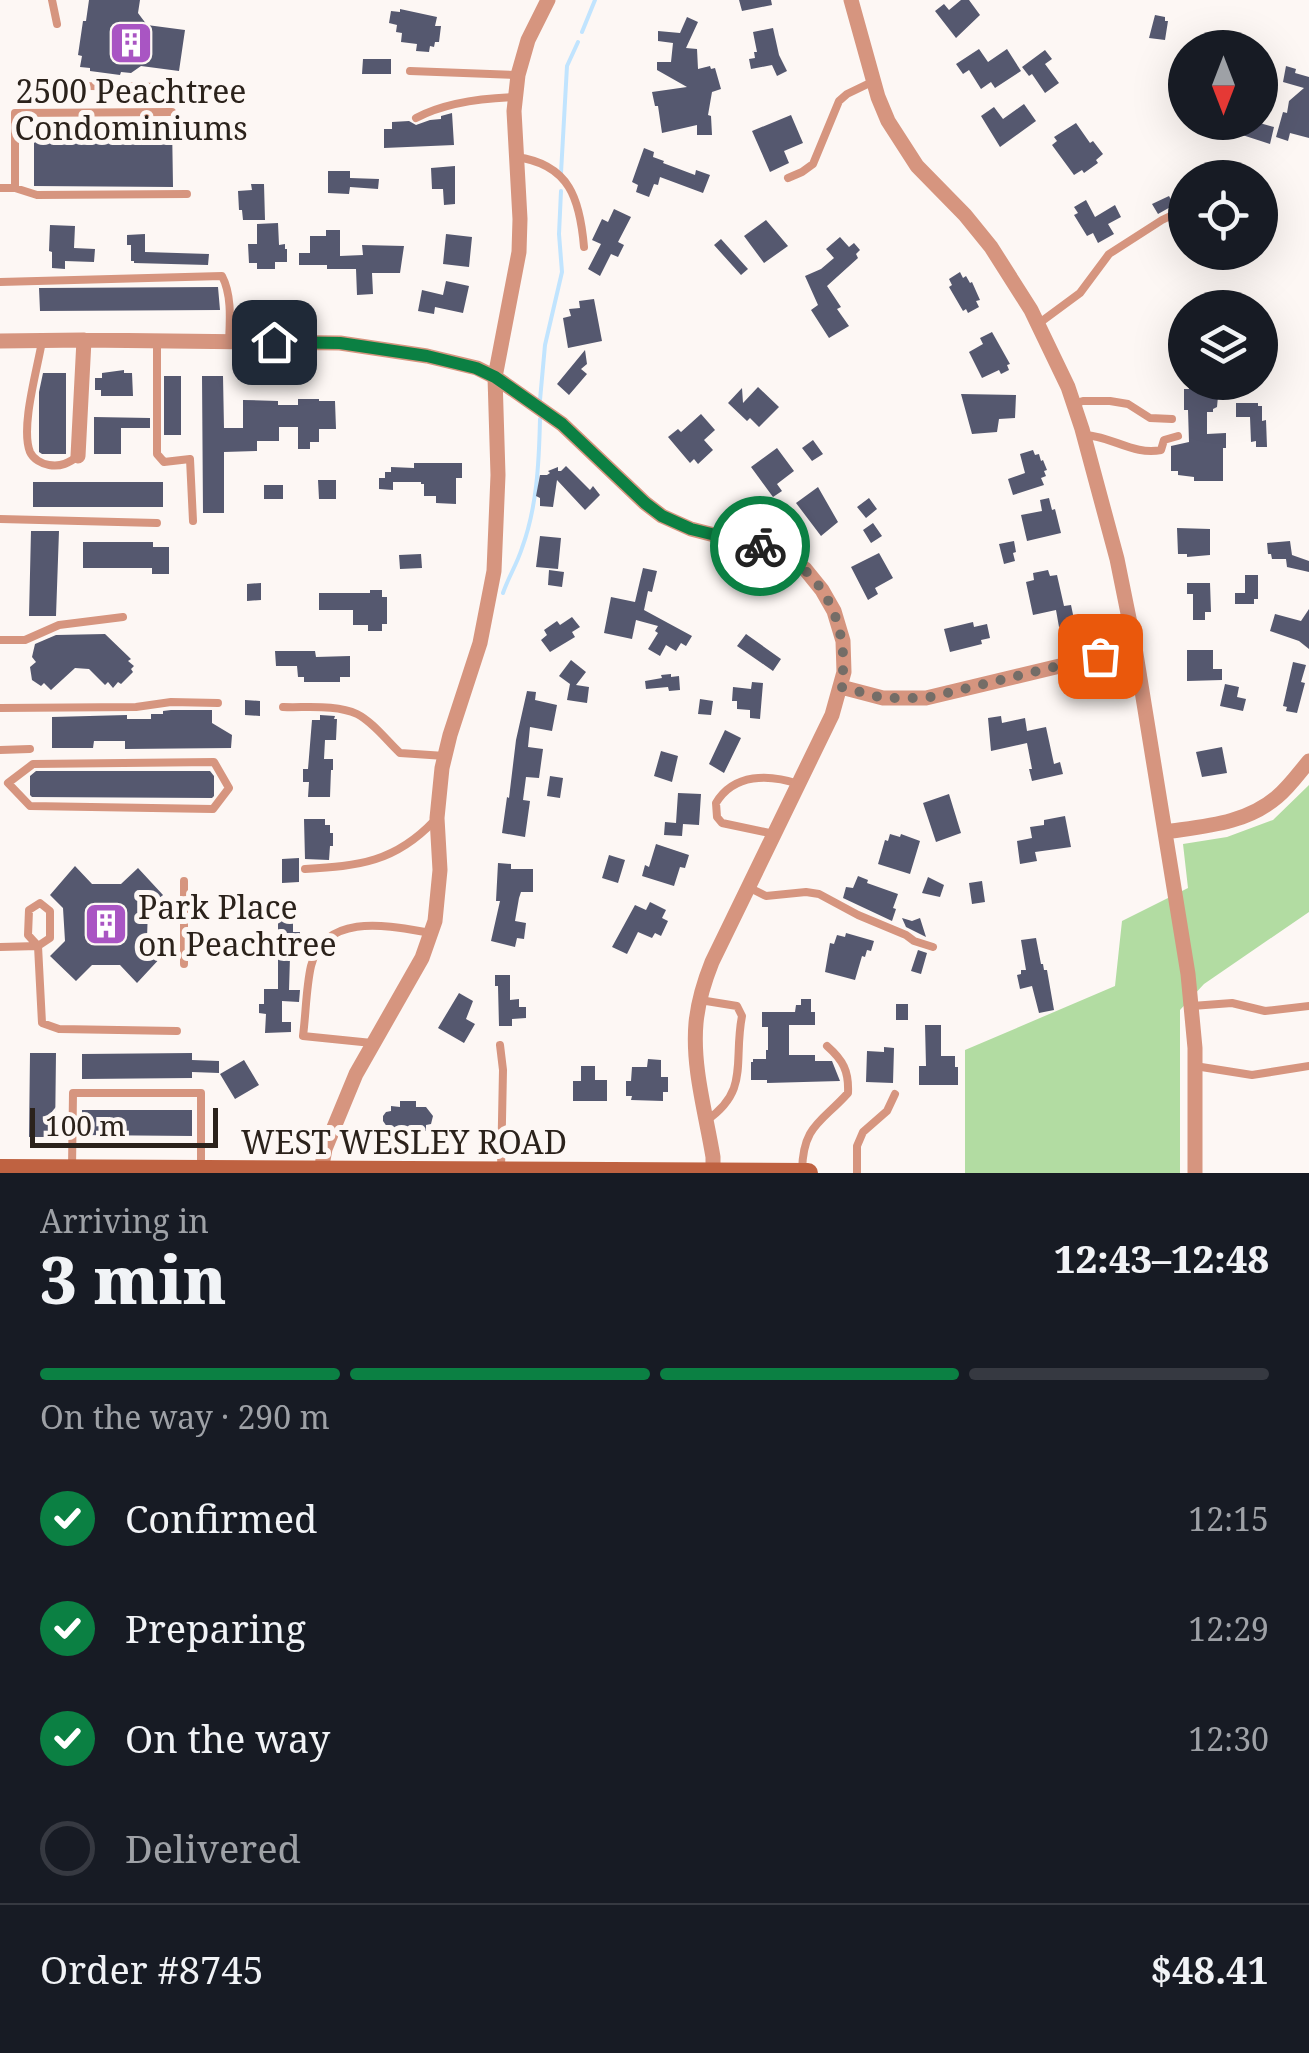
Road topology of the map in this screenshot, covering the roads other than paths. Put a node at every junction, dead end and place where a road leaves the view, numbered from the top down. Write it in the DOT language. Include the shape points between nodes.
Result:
graph roads {
  1 [pos="52,0"];
  2 [pos="548,0"];
  3 [pos="851,0"];
  4 [pos="58,24"];
  5 [pos="410,71"];
  6 [pos="518,75"];
  7 [pos="874,81"];
  8 [pos="58,82"];
  9 [pos="165,87"];
  10 [pos="516,97"];
  11 [pos="172,112"];
  12 [pos="416,118"];
  13 [pos="516,157"];
  14 [pos="788,178"];
  15 [pos="0,188"];
  16 [pos="15,188"];
  17 [pos="187,194"];
  18 [pos="1168,217"];
  19 [pos="584,247"];
  20 [pos="0,282"];
  21 [pos="1038,324"];
  22 [pos="42,340"];
  23 [pos="84,340"];
  24 [pos="157,341"];
  25 [pos="0,342"];
  26 [pos="229,342"];
  27 [pos="495,377"];
  28 [pos="1073,404"];
  29 [pos="1172,419"];
  30 [pos="1084,435"];
  31 [pos="1178,436"];
  32 [pos="78,456"];
  33 [pos="0,519"];
  34 [pos="193,521"];
  35 [pos="157,523"];
  36 [pos="123,617"];
  37 [pos="0,640"];
  38 [pos="1135,648"];
  39 [pos="841,687"];
  40 [pos="218,703"];
  41 [pos="282,707"];
  42 [pos="0,708"];
  43 [pos="30,749"];
  44 [pos="0,750"];
  45 [pos="445,756"];
  46 [pos="1309,762"];
  47 [pos="4,783"];
  48 [pos="799,784"];
  49 [pos="437,818"];
  50 [pos="1165,832"];
  51 [pos="774,834"];
  52 [pos="305,869"];
  53 [pos="184,882"];
  54 [pos="748,887"];
  55 [pos="432,933"];
  56 [pos="0,946"];
  57 [pos="38,946"];
  58 [pos="934,947"];
  59 [pos="184,964"];
  60 [pos="700,1000"];
  61 [pos="1192,1006"];
  62 [pos="1309,1006"];
  63 [pos="178,1031"];
  64 [pos="372,1043"];
  65 [pos="500,1045"];
  66 [pos="827,1046"];
  67 [pos="1195,1066"];
  68 [pos="1309,1066"];
  69 [pos="896,1094"];
  70 [pos="707,1120"];
  71 [pos="72,1168"];
  72 [pos="0,1169"];
  73 [pos="201,1169"];
  74 [pos="119,1171"];
  75 [pos="322,1171"];
  76 [pos="501,1171"];
  77 [pos="540,1172"];
  78 [pos="713,1172"];
  79 [pos="805,1173"];
  80 [pos="857,1173"];
  81 [pos="1195,1173"];
  1 -- 4 [label="lane"];
  2 -- 6 [label="street"];
  3 -- 7 [label="street"];
  5 -- 6 [label="lane"];
  6 -- 10 [label="street"];
  7 -- 14 [label="lane" via="839,101 813,164"];
  7 -- 21 [label="street" via="898,140 991,248"];
  8 -- 9 [label="lane"];
  10 -- 12 [label="lane" via="483,98"];
  10 -- 13 [label="street"];
  11 -- 16 [label="lane" via="15,113"];
  13 -- 19 [label="lane" via="548,167 568,186 581,214"];
  13 -- 27 [label="street" via="519,252"];
  15 -- 16 [label="lane"];
  16 -- 17 [label="lane" via="37,194"];
  18 -- 21 [label="lane" via="1109,254 1080,292"];
  20 -- 26 [label="lane" via="222,276"];
  21 -- 28 [label="street"];
  22 -- 23 [label="street"];
  22 -- 25 [label="street"];
  22 -- 32 [label="lane" via="30,452 50,466"];
  23 -- 24 [label="street"];
  23 -- 32 [label="street"];
  24 -- 26 [label="street"];
  24 -- 34 [label="lane" via="157,454 164,462 190,459"];
  26 -- 27 [label="street" via="340,343 427,356"];
  27 -- 39 [label="street" via="562,424 662,516 774,550 805,569 840,626"];
  27 -- 45 [label="street" via="493,575"];
  28 -- 29 [label="lane" via="1110,401 1150,418"];
  28 -- 30 [label="street"];
  30 -- 31 [label="lane" via="1154,452"];
  30 -- 38 [label="street"];
  33 -- 35 [label="lane"];
  36 -- 37 [label="lane"];
  38 -- 39 [label="street" via="926,698 883,698"];
  38 -- 50 [label="street"];
  39 -- 48 [label="street"];
  40 -- 42 [label="lane"];
  41 -- 45 [label="lane" via="355,712 400,753"];
  43 -- 44 [label="lane"];
  45 -- 49 [label="street"];
  46 -- 50 [label="street" via="1261,809"];
  47 -- 47 [label="lane" via="30,806 213,809 229,788 214,762 32,764"];
  48 -- 51 [label="street"];
  48 -- 51 [label="lane" via="778,777 746,780 716,803 722,824"];
  49 -- 52 [label="lane" via="385,857"];
  49 -- 55 [label="street" via="440,870"];
  50 -- 61 [label="street"];
  51 -- 54 [label="street"];
  53 -- 59 [label="lane"];
  54 -- 58 [label="lane" via="766,896 818,894"];
  54 -- 60 [label="street"];
  55 -- 64 [label="street"];
  55 -- 64 [label="lane" via="381,924 336,930 324,939 311,964 304,1036"];
  56 -- 57 [label="lane"];
  57 -- 57 [label="lane" via="50,938 50,912 40,903 29,910 28,935"];
  57 -- 63 [label="lane" via="42,1023 58,1029"];
  60 -- 70 [label="street" via="696,1052"];
  60 -- 70 [label="lane" via="737,1006 742,1016 734,1094"];
  61 -- 62 [label="lane"];
  61 -- 67 [label="street"];
  64 -- 75 [label="street" via="325,1149"];
  65 -- 76 [label="lane"];
  66 -- 79 [label="lane" via="847,1069 848,1093 806,1138"];
  67 -- 68 [label="lane" via="1252,1075"];
  67 -- 81 [label="street"];
  69 -- 80 [label="lane" via="888,1111 863,1132"];
  70 -- 78 [label="street"];
  71 -- 72 [label="street, WEST WESLEY ROAD"];
  71 -- 73 [label="lane" via="73,1092 201,1093"];
  71 -- 74 [label="street, WEST WESLEY ROAD"];
  73 -- 74 [label="street, WEST WESLEY ROAD"];
  73 -- 75 [label="street, WEST WESLEY ROAD"];
  75 -- 76 [label="street, WEST WESLEY ROAD"];
  76 -- 77 [label="street, WEST WESLEY ROAD"];
  77 -- 78 [label="street, WEST WESLEY ROAD"];
  78 -- 79 [label="street, WEST WESLEY ROAD"];
}
